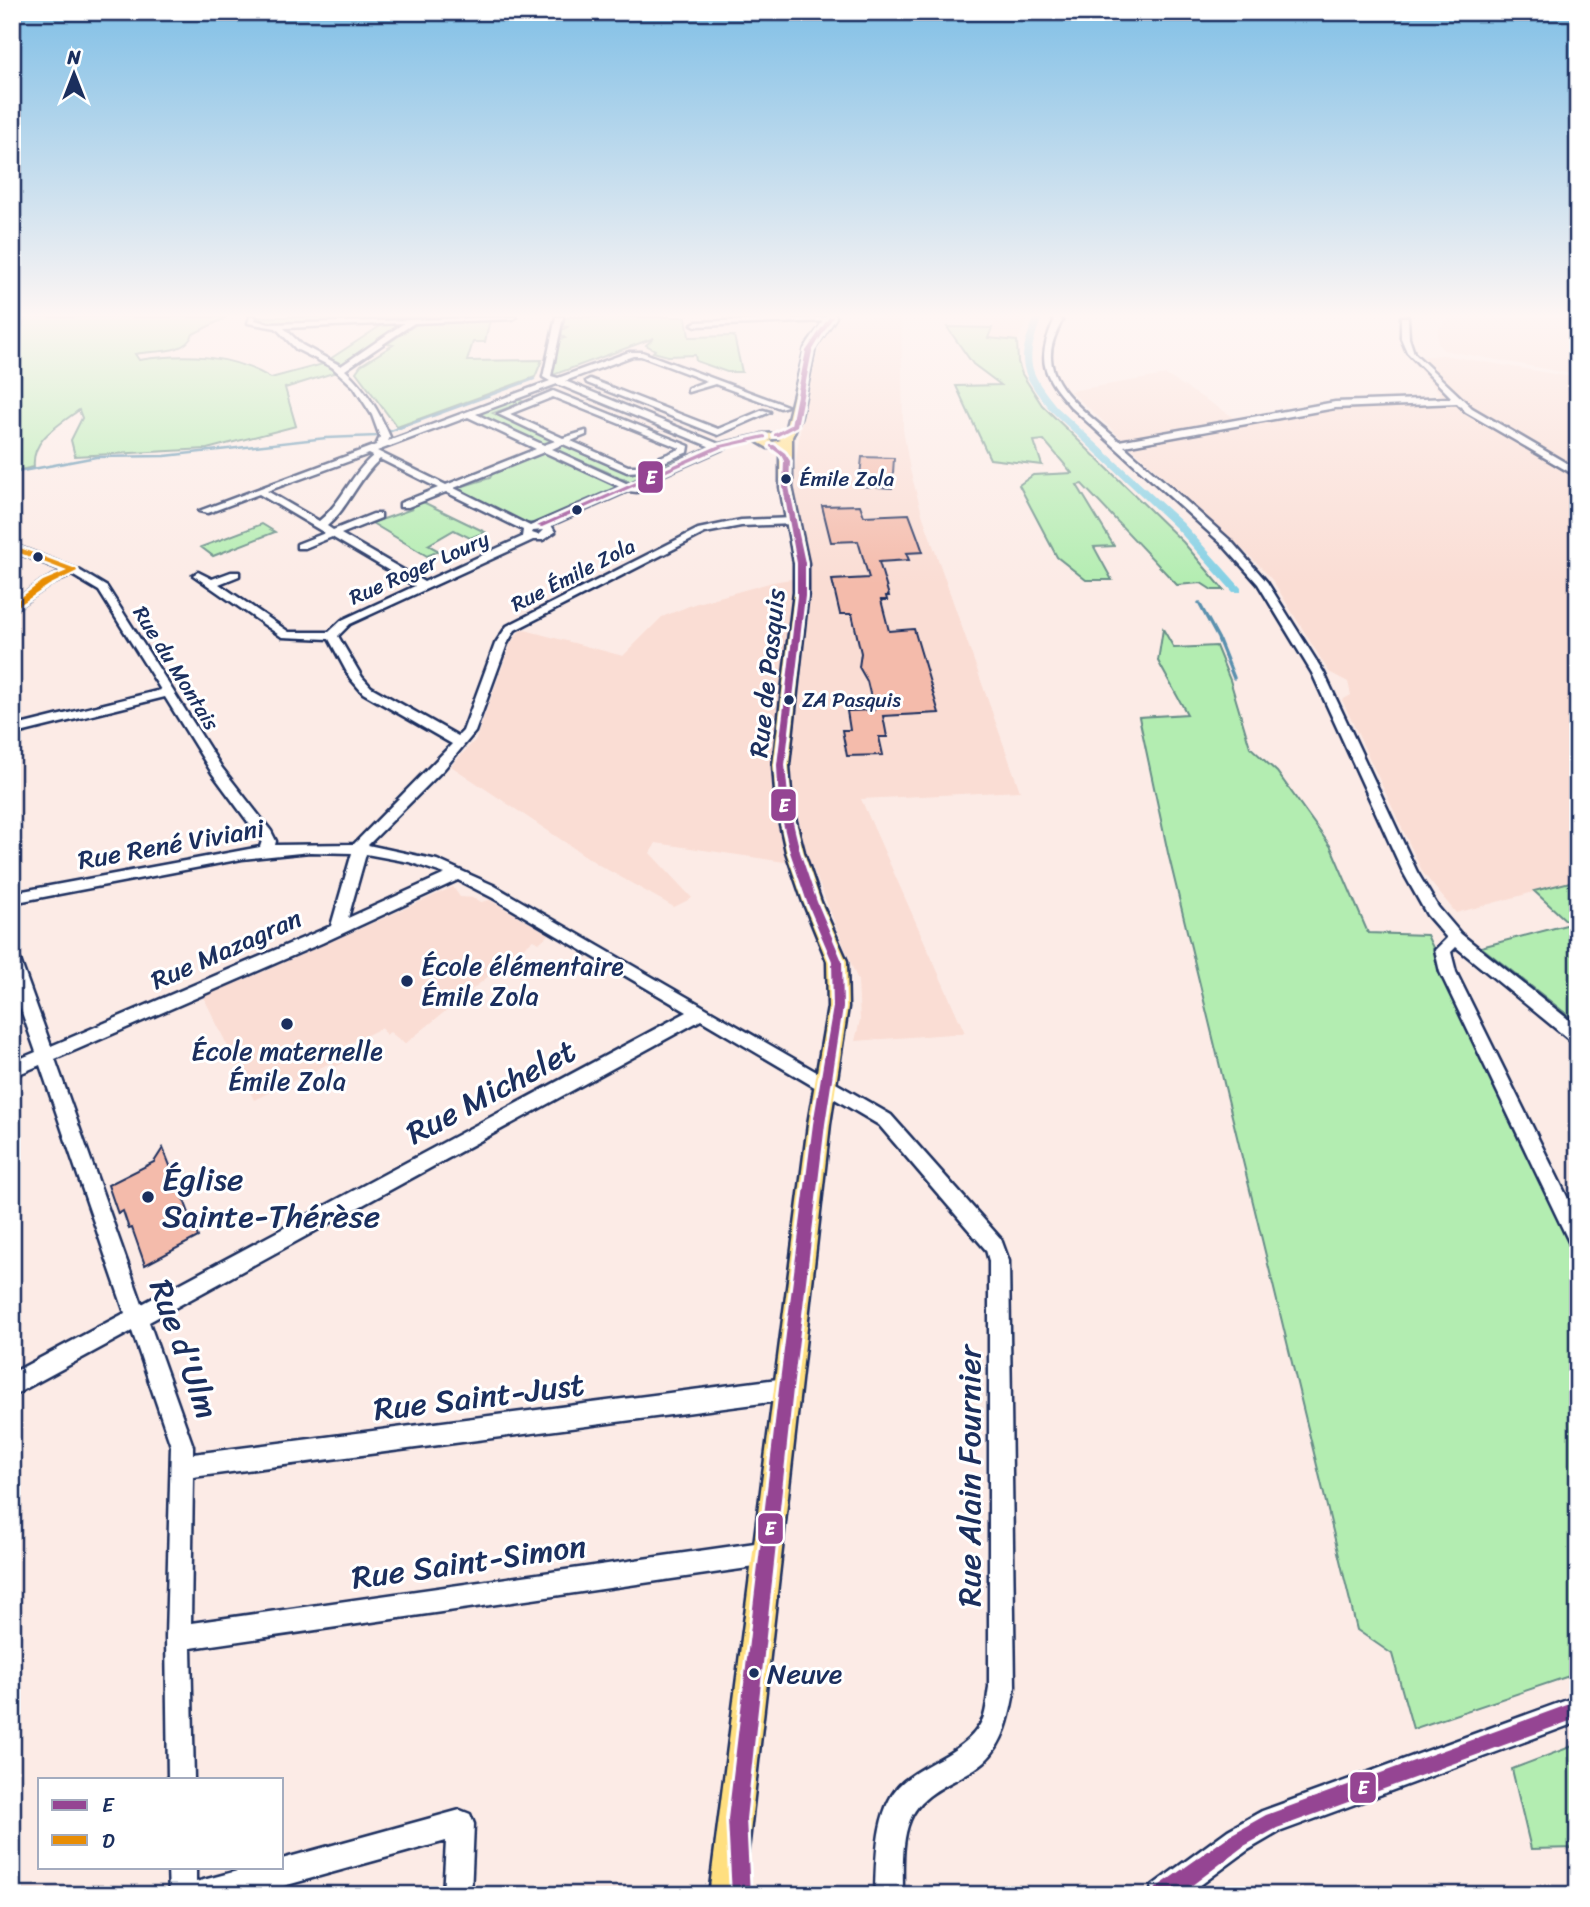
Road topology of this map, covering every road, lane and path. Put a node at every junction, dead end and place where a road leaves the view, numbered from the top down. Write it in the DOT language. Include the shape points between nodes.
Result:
graph roads {
  1 [pos="370,406"];
  2 [pos="490,406"];
  3 [pos="522,406"];
  4 [pos="580,406"];
  5 [pos="617,406"];
  6 [pos="650,406"];
  7 [pos="659,406"];
  8 [pos="751,406"];
  9 [pos="798,406"];
  10 [pos="1075,406"];
  11 [pos="1329,406"];
  12 [pos="1467,406"];
  13 [pos="634,413"];
  14 [pos="468,414"];
  15 [pos="614,421"];
  16 [pos="583,433"];
  17 [pos="774,440"];
  18 [pos="564,441"];
  19 [pos="379,444"];
  20 [pos="1118,444"];
  21 [pos="719,447"];
  22 [pos="545,449"];
  23 [pos="1578,474"];
  24 [pos="445,488"];
  25 [pos="633,489"];
  26 [pos="260,491"];
  27 [pos="404,505"];
  28 [pos="204,511"];
  29 [pos="377,516"];
  30 [pos="794,521"];
  31 [pos="320,526"];
  32 [pos="538,531"];
  33 [pos="334,534"];
  34 [pos="12,547"];
  35 [pos="301,547"];
  36 [pos="72,571"];
  37 [pos="235,574"];
  38 [pos="198,575"];
  39 [pos="210,584"];
  40 [pos="424,587"];
  41 [pos="12,608"];
  42 [pos="332,636"];
  43 [pos="169,692"];
  44 [pos="12,731"];
  45 [pos="460,744"];
  46 [pos="359,849"];
  47 [pos="267,850"];
  48 [pos="458,874"];
  49 [pos="12,898"];
  50 [pos="338,928"];
  51 [pos="1456,938"];
  52 [pos="12,960"];
  53 [pos="702,1012"];
  54 [pos="1578,1037"];
  55 [pos="44,1056"];
  56 [pos="12,1070"];
  57 [pos="826,1084"];
  58 [pos="1578,1240"];
  59 [pos="136,1318"];
  60 [pos="12,1385"];
  61 [pos="786,1389"];
  62 [pos="180,1467"];
  63 [pos="769,1553"];
  64 [pos="178,1637"];
  65 [pos="1578,1709"];
  66 [pos="181,1778"];
  67 [pos="737,1819"];
  68 [pos="182,1868"];
  69 [pos="183,1895"];
  70 [pos="199,1895"];
  71 [pos="457,1895"];
  72 [pos="726,1895"];
  73 [pos="741,1895"];
  74 [pos="889,1895"];
  75 [pos="1163,1895"];
  1 -- 19 [label="street" via="381,426"];
  2 -- 14 [label="street"];
  3 -- 18 [label="street" via="502,414"];
  4 -- 15 [label="street"];
  5 -- 13 [label="street"];
  6 -- 13 [label="street"];
  7 -- 8 [label="street" via="718,432 766,412"];
  9 -- 17 [label="main road" via="794,426"];
  10 -- 20 [label="street"];
  11 -- 20 [label="street"];
  12 -- 23 [label="street"];
  13 -- 15 [label="street"];
  13 -- 21 [label="street"];
  14 -- 19 [label="street"];
  14 -- 22 [label="street"];
  15 -- 18 [label="street" via="685,450 632,470"];
  16 -- 18 [label="street"];
  17 -- 21 [label="street, Rue Roger Loury"];
  17 -- 25 [label="street, Rue Roger Loury" via="736,446"];
  17 -- 30 [label="main road, Rue de Pasquis" via="787,461 786,487"];
  18 -- 22 [label="street"];
  19 -- 24 [label="street"];
  19 -- 26 [label="street"];
  19 -- 31 [label="street" via="348,497"];
  20 -- 51 [label="street" via="1251,568 1272,596 1318,673 1421,895"];
  21 -- 25 [label="street, Rue Roger Loury"];
  22 -- 24 [label="street"];
  22 -- 25 [label="street"];
  24 -- 27 [label="street"];
  24 -- 32 [label="street"];
  25 -- 32 [label="street, Rue Roger Loury"];
  26 -- 28 [label="street"];
  26 -- 31 [label="street"];
  29 -- 33 [label="street"];
  30 -- 45 [label="street, Rue Émile Zola" via="741,523 702,531 511,628 474,722"];
  30 -- 57 [label="main road, Rue de Pasquis" via="801,596 781,788 795,852 837,961 838,1007"];
  31 -- 33 [label="street"];
  32 -- 40 [label="street, Rue Roger Loury"];
  33 -- 35 [label="street"];
  33 -- 40 [label="street"];
  34 -- 36 [label="street, Rue du Montais"];
  36 -- 41 [label="street"];
  36 -- 43 [label="street, Rue du Montais" via="103,589"];
  37 -- 39 [label="street"];
  38 -- 39 [label="street"];
  39 -- 42 [label="street" via="286,635"];
  40 -- 42 [label="street, Rue Roger Loury" via="346,622"];
  42 -- 45 [label="street, Rue Roger Loury" via="360,685"];
  43 -- 44 [label="street"];
  43 -- 47 [label="street, Rue du Montais" via="218,770 266,834"];
  45 -- 46 [label="street, Rue Émile Zola"];
  46 -- 47 [label="street, Rue René Viviani"];
  46 -- 48 [label="street, Rue René Viviani" via="410,857"];
  46 -- 50 [label="street"];
  47 -- 49 [label="street, Rue René Viviani"];
  48 -- 50 [label="street, Rue Mazagran"];
  48 -- 53 [label="street, Rue René Viviani"];
  50 -- 55 [label="street, Rue Mazagran"];
  51 -- 54 [label="street"];
  51 -- 58 [label="street" via="1443,950 1447,969"];
  52 -- 55 [label="street, Rue d'Ulm"];
  53 -- 57 [label="street, Rue René Viviani"];
  53 -- 59 [label="street, Rue Michelet"];
  55 -- 56 [label="street, Rue Mazagran"];
  55 -- 59 [label="street, Rue d'Ulm"];
  57 -- 61 [label="main road, Rue de Pasquis"];
  57 -- 74 [label="street, Rue Alain Fournier" via="885,1120 994,1245 999,1261 1002,1687 996,1724 976,1751 911,1792 896,1817"];
  59 -- 60 [label="street, Rue Michelet"];
  59 -- 62 [label="street, Rue d'Ulm" via="182,1446"];
  61 -- 62 [label="street, Rue Saint-Just"];
  61 -- 63 [label="main road, Rue de Pasquis"];
  62 -- 64 [label="street, Rue d'Ulm"];
  63 -- 64 [label="street, Rue Saint-Simon"];
  63 -- 67 [label="main road, Rue de Pasquis"];
  64 -- 66 [label="street, Rue d'Ulm"];
  65 -- 75 [label="street" via="1272,1821"];
  67 -- 72 [label="main road"];
  67 -- 73 [label="main road"];
  68 -- 69 [label="street"];
  70 -- 71 [label="street" via="460,1824"];
}
